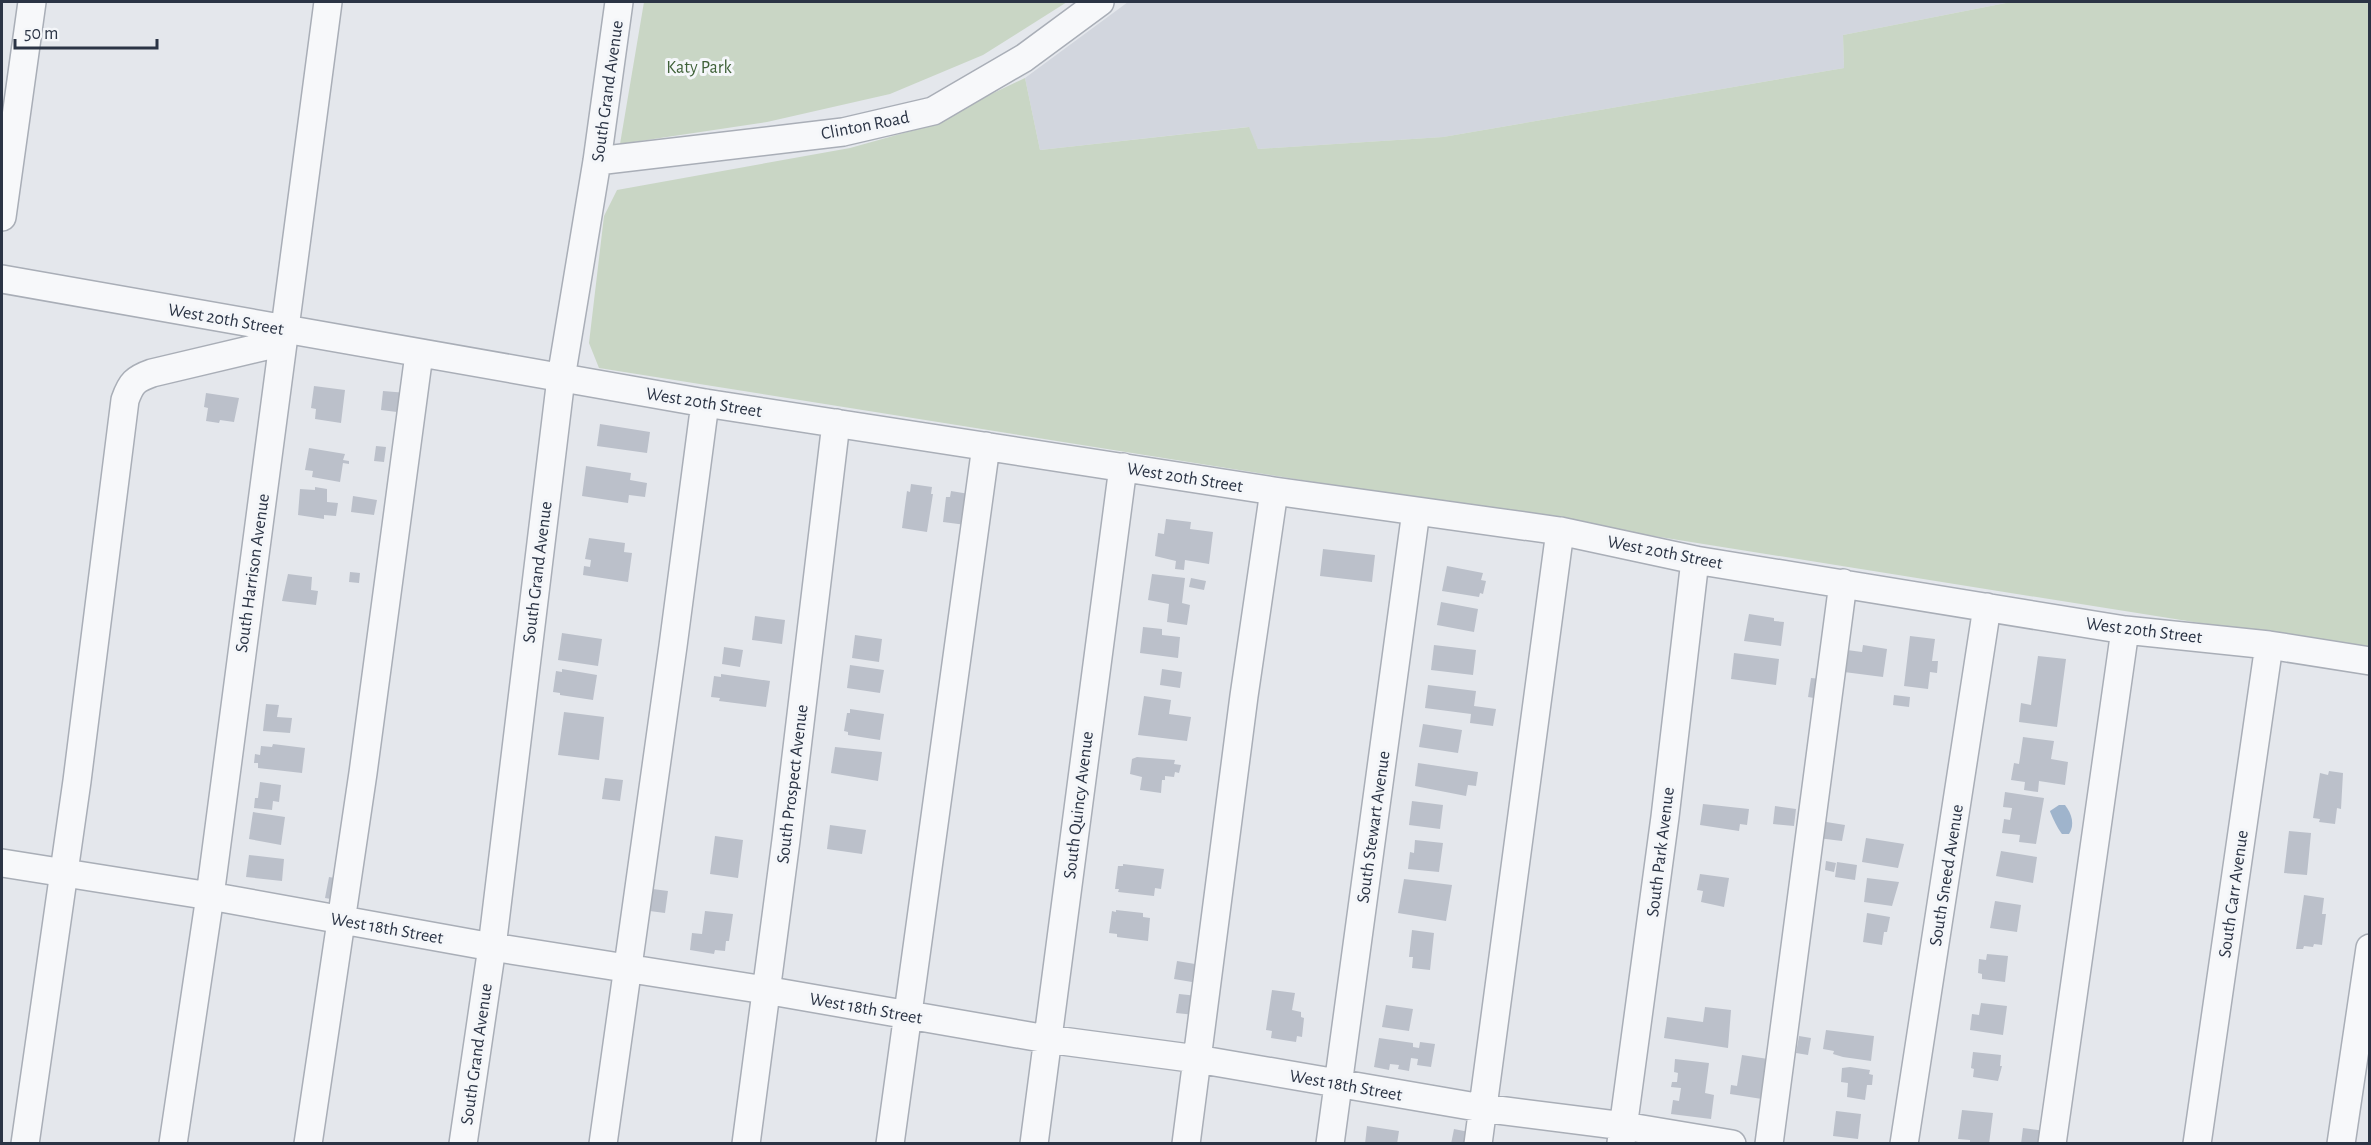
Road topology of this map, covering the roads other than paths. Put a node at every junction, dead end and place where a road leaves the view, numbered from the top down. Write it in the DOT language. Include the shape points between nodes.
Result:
graph roads {
  1 [pos="32,2"];
  2 [pos="328,2"];
  3 [pos="619,2"];
  4 [pos="1100,2"];
  5 [pos="597,161"];
  6 [pos="2,217"];
  7 [pos="2,279"];
  8 [pos="284,336"];
  9 [pos="419,354"];
  10 [pos="561,378"];
  11 [pos="705,403"];
  12 [pos="836,423"];
  13 [pos="986,446"];
  14 [pos="1123,468"];
  15 [pos="1274,491"];
  16 [pos="1416,511"];
  17 [pos="1560,531"];
  18 [pos="1695,560"];
  19 [pos="1843,583"];
  20 [pos="1987,607"];
  21 [pos="2125,630"];
  22 [pos="2269,645"];
  23 [pos="2370,661"];
  24 [pos="2,863"];
  25 [pos="64,873"];
  26 [pos="210,896"];
  27 [pos="342,920"];
  28 [pos="492,947"];
  29 [pos="2370,948"];
  30 [pos="628,968"];
  31 [pos="765,990"];
  32 [pos="909,1015"];
  33 [pos="1047,1040"];
  34 [pos="1197,1059"];
  35 [pos="1338,1084"];
  36 [pos="1482,1108"];
  37 [pos="1623,1135"];
  38 [pos="25,1143"];
  39 [pos="173,1143"];
  40 [pos="309,1143"];
  41 [pos="463,1143"];
  42 [pos="603,1143"];
  43 [pos="746,1143"];
  44 [pos="890,1143"];
  45 [pos="1034,1143"];
  46 [pos="1186,1143"];
  47 [pos="1330,1143"];
  48 [pos="1478,1143"];
  49 [pos="1732,1143"];
  50 [pos="1769,1143"];
  51 [pos="1904,1143"];
  52 [pos="2052,1143"];
  53 [pos="2197,1143"];
  54 [pos="2341,1143"];
  1 -- 6 [label="street"];
  2 -- 8 [label="street, South Harrison Avenue"];
  3 -- 5 [label="street, South Grand Avenue"];
  4 -- 5 [label="street, Clinton Road" via="1024,58 933,111 843,132"];
  5 -- 10 [label="street, South Grand Avenue"];
  7 -- 8 [label="street, West 20th Street"];
  8 -- 9 [label="street, West 20th Street"];
  8 -- 25 [label="street" via="153,372 137,378 129,389"];
  8 -- 26 [label="street, South Harrison Avenue"];
  9 -- 10 [label="street, West 20th Street"];
  9 -- 27 [label="street"];
  10 -- 11 [label="street, West 20th Street"];
  10 -- 28 [label="street, South Grand Avenue"];
  11 -- 12 [label="street, West 20th Street"];
  11 -- 30 [label="street"];
  12 -- 13 [label="street, West 20th Street"];
  12 -- 31 [label="street, South Prospect Avenue"];
  13 -- 14 [label="street, West 20th Street"];
  13 -- 32 [label="street"];
  14 -- 15 [label="street, West 20th Street"];
  14 -- 33 [label="street, South Quincy Avenue"];
  15 -- 16 [label="street, West 20th Street"];
  15 -- 34 [label="street"];
  16 -- 17 [label="street, West 20th Street"];
  16 -- 35 [label="street, South Stewart Avenue"];
  17 -- 18 [label="street, West 20th Street"];
  17 -- 36 [label="street"];
  18 -- 19 [label="street, West 20th Street"];
  18 -- 37 [label="street, South Park Avenue"];
  19 -- 20 [label="street, West 20th Street"];
  19 -- 50 [label="street"];
  20 -- 21 [label="street, West 20th Street"];
  20 -- 51 [label="street, South Sneed Avenue"];
  21 -- 22 [label="street, West 20th Street"];
  21 -- 52 [label="street"];
  22 -- 23 [label="street, West 20th Street"];
  22 -- 53 [label="street, South Carr Avenue"];
  24 -- 25 [label="street, West 18th Street"];
  25 -- 26 [label="street, West 18th Street"];
  25 -- 38 [label="street"];
  26 -- 27 [label="street, West 18th Street"];
  26 -- 39 [label="street, South Harrison Avenue"];
  27 -- 28 [label="street, West 18th Street"];
  27 -- 40 [label="street"];
  28 -- 30 [label="street, West 18th Street"];
  28 -- 41 [label="street, South Grand Avenue"];
  29 -- 54 [label="street"];
  30 -- 31 [label="street, West 18th Street"];
  30 -- 42 [label="street"];
  31 -- 32 [label="street, West 18th Street"];
  31 -- 43 [label="street, South Prospect Avenue"];
  32 -- 33 [label="street, West 18th Street"];
  32 -- 44 [label="street"];
  33 -- 34 [label="street, West 18th Street"];
  33 -- 45 [label="street, South Quincy Avenue"];
  34 -- 35 [label="street, West 18th Street"];
  34 -- 46 [label="street"];
  35 -- 36 [label="street, West 18th Street"];
  35 -- 47 [label="street, South Stewart Avenue"];
  36 -- 37 [label="street, West 18th Street"];
  36 -- 48 [label="street"];
  37 -- 49 [label="street, West 18th Street"];
}
